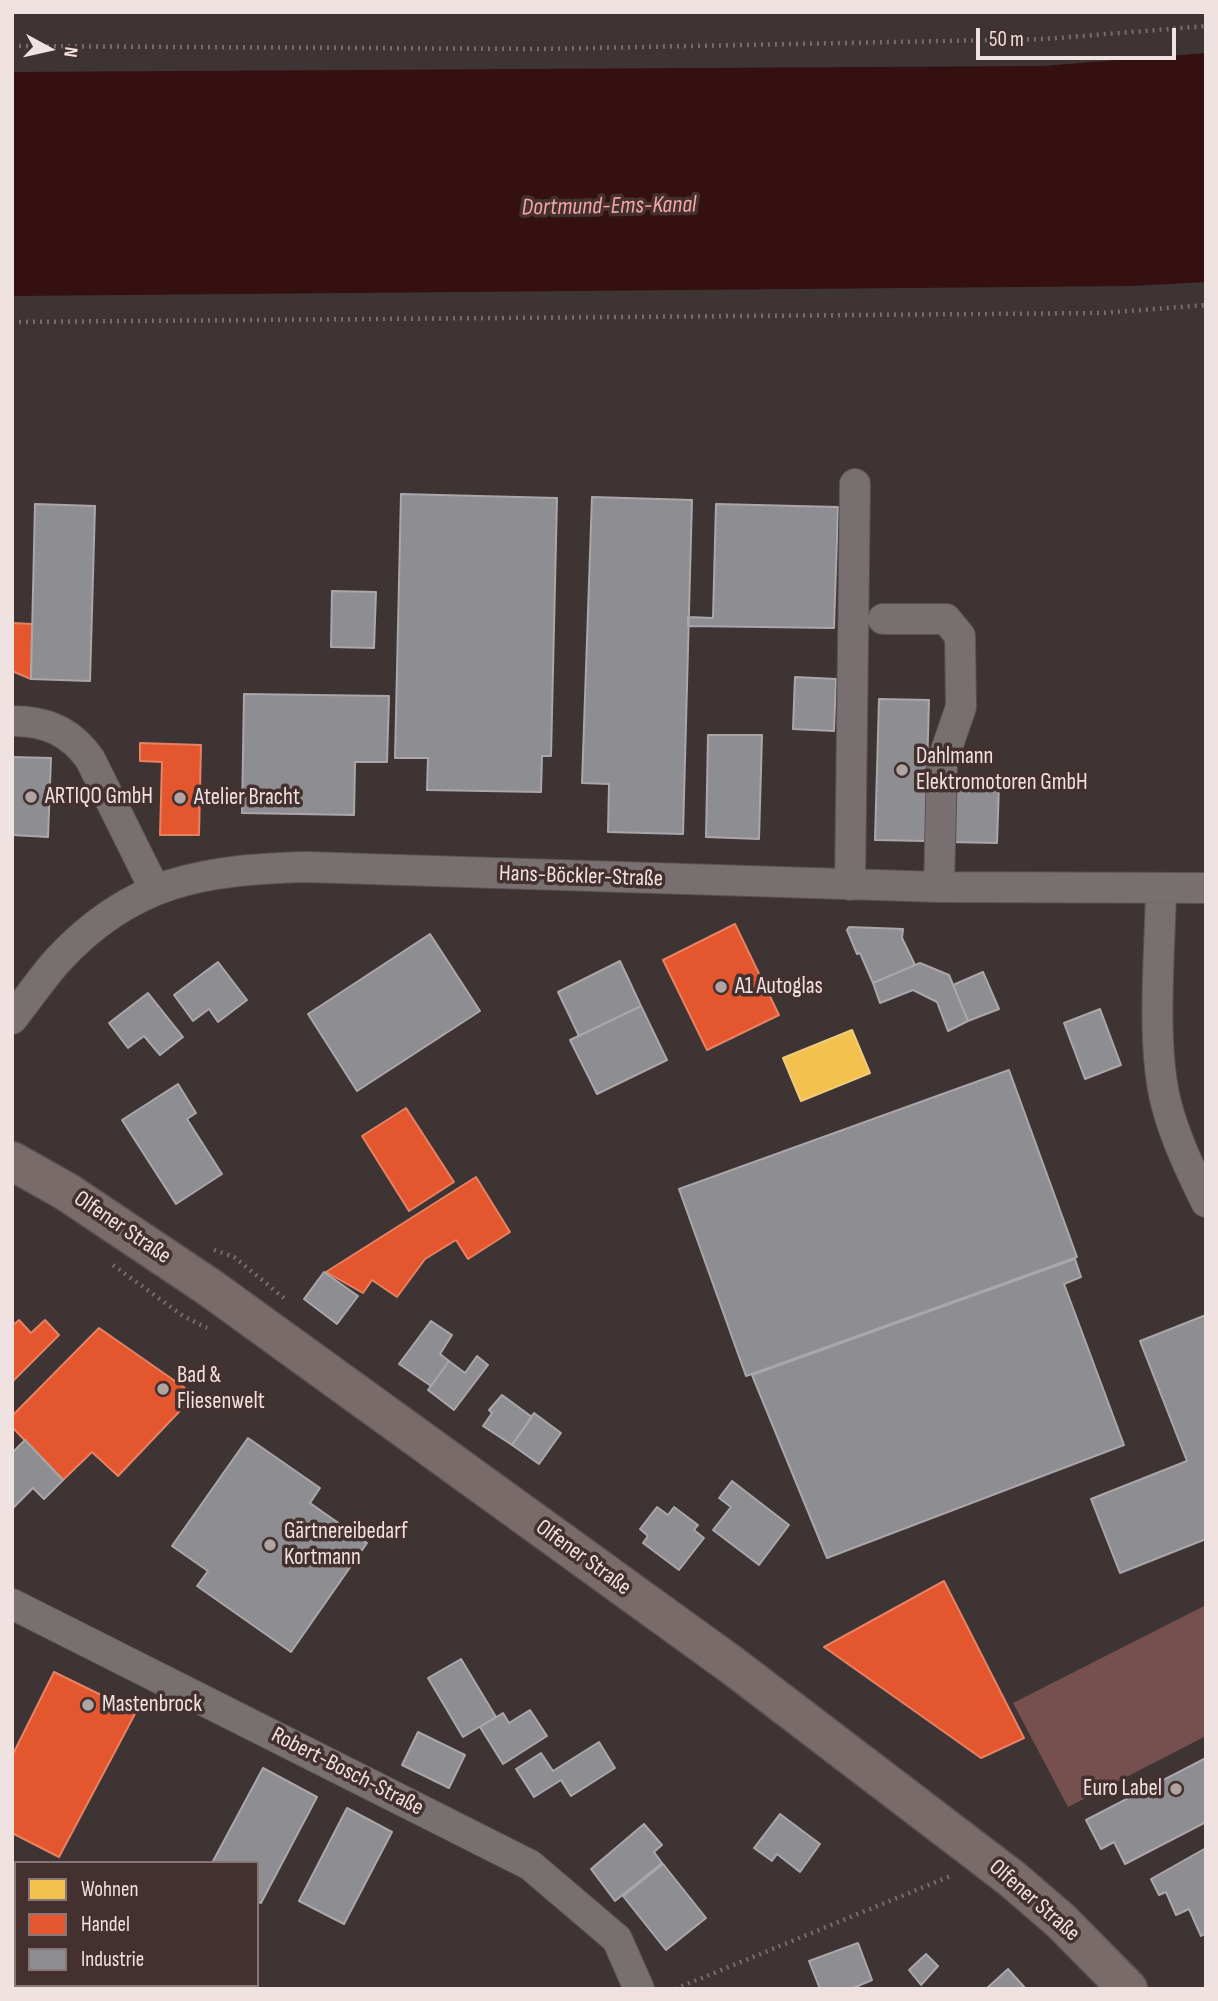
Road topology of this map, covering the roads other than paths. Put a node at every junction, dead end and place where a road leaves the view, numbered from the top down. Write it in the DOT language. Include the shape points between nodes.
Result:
graph roads {
  1 [pos="855,484"];
  2 [pos="883,618"];
  3 [pos="12,721"];
  4 [pos="850,885"];
  5 [pos="939,887"];
  6 [pos="154,888"];
  7 [pos="1206,888"];
  8 [pos="1161,889"];
  9 [pos="12,1019"];
  10 [pos="12,1161"];
  11 [pos="1206,1202"];
  12 [pos="12,1604"];
  13 [pos="639,1989"];
  14 [pos="1128,1989"];
  1 -- 4 [label="street"];
  2 -- 5 [label="street" via="946,619 960,636 961,707 942,762"];
  3 -- 6 [label="street" via="55,727 78,742"];
  4 -- 5 [label="street, Hans-Böckler-Straße"];
  4 -- 6 [label="street, Hans-Böckler-Straße" via="306,867 209,874"];
  5 -- 8 [label="street, Hans-Böckler-Straße"];
  6 -- 9 [label="street, Hans-Böckler-Straße" via="105,917 68,951"];
  7 -- 8 [label="street, Hans-Böckler-Straße"];
  8 -- 11 [label="street" via="1159,1051 1165,1100 1180,1150"];
  10 -- 14 [label="main road, Olfener Straße" via="67,1192 209,1287 733,1666 1011,1878"];
  12 -- 13 [label="street, Robert-Bosch-Straße" via="530,1865 617,1939"];
}
